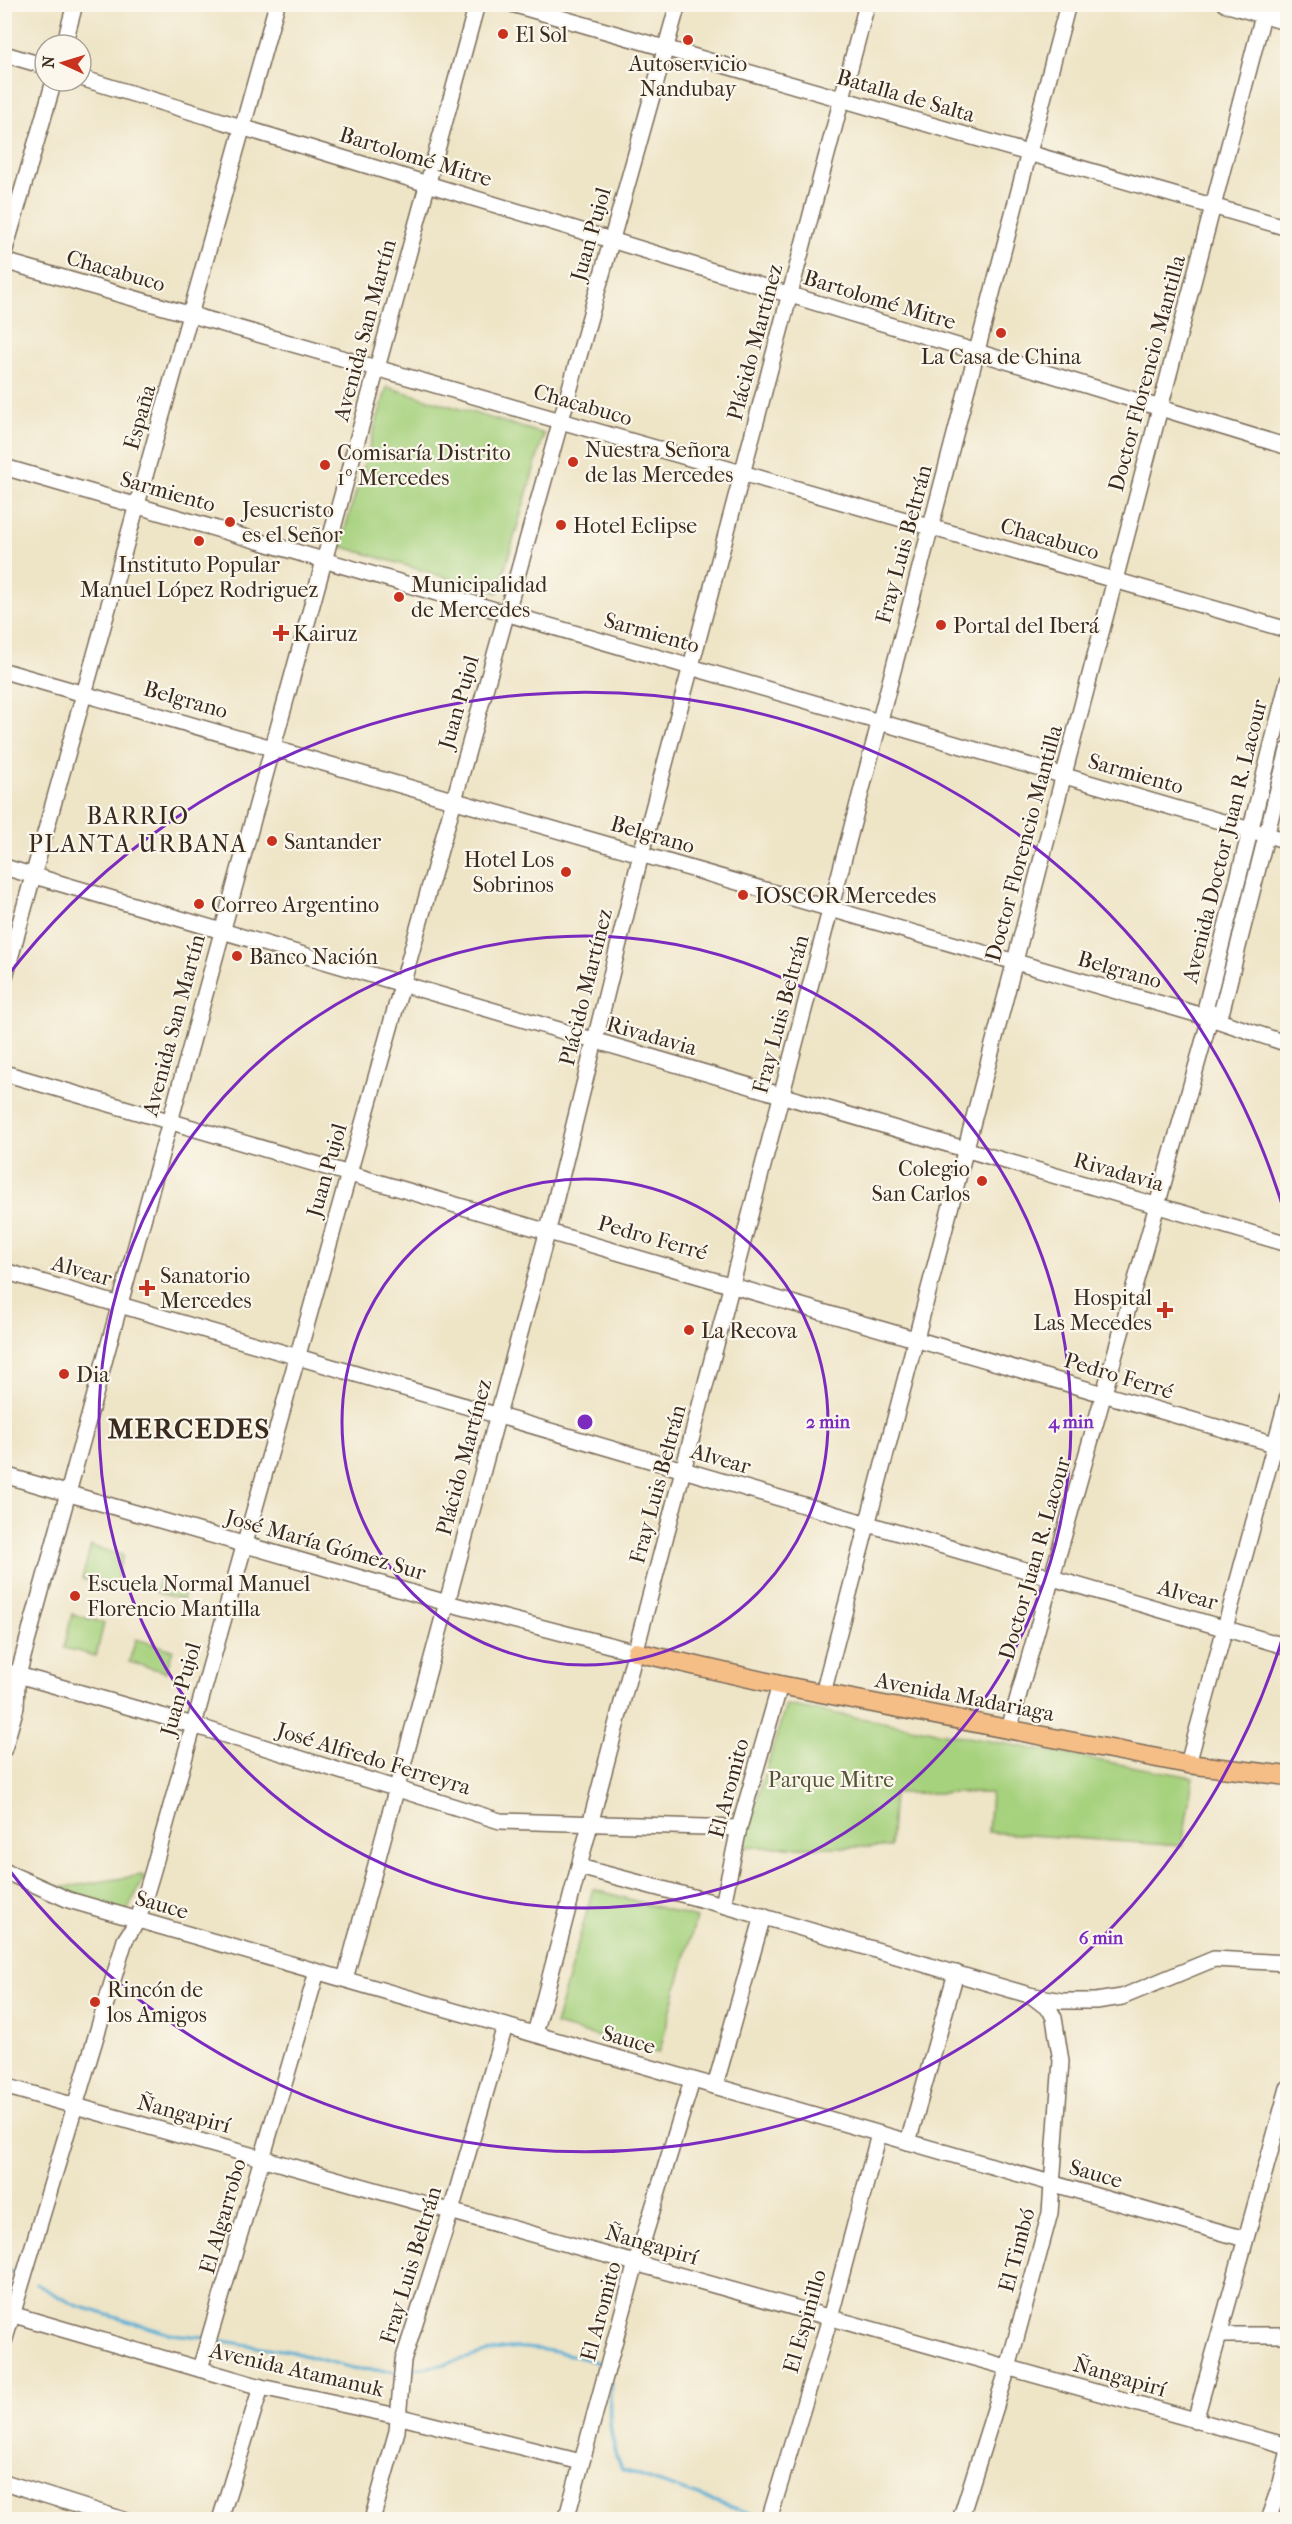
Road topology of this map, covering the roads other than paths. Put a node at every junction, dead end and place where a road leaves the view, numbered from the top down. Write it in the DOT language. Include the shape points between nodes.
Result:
graph roads {
  1 [pos="75,4"];
  2 [pos="277,4"];
  3 [pos="477,4"];
  4 [pos="512,4"];
  5 [pos="678,4"];
  6 [pos="867,4"];
  7 [pos="1068,4"];
  8 [pos="1225,4"];
  9 [pos="1265,10"];
  10 [pos="1287,22"];
  11 [pos="67,33"];
  12 [pos="666,49"];
  13 [pos="4,54"];
  14 [pos="33,62"];
  15 [pos="93,82"];
  16 [pos="51,93"];
  17 [pos="841,100"];
  18 [pos="243,127"];
  19 [pos="1029,154"];
  20 [pos="428,184"];
  21 [pos="1213,207"];
  22 [pos="1287,228"];
  23 [pos="612,240"];
  24 [pos="4,253"];
  25 [pos="4,261"];
  26 [pos="790,295"];
  27 [pos="190,314"];
  28 [pos="977,352"];
  29 [pos="377,368"];
  30 [pos="1161,408"];
  31 [pos="561,421"];
  32 [pos="1287,447"];
  33 [pos="4,467"];
  34 [pos="742,473"];
  35 [pos="137,505"];
  36 [pos="931,527"];
  37 [pos="324,560"];
  38 [pos="1116,580"];
  39 [pos="507,613"];
  40 [pos="1287,630"];
  41 [pos="691,667"];
  42 [pos="4,670"];
  43 [pos="1287,681"];
  44 [pos="84,694"];
  45 [pos="880,722"];
  46 [pos="273,748"];
  47 [pos="1287,750"];
  48 [pos="1064,776"];
  49 [pos="454,800"];
  50 [pos="1251,830"];
  51 [pos="1266,835"];
  52 [pos="1287,841"];
  53 [pos="641,854"];
  54 [pos="4,867"];
  55 [pos="34,876"];
  56 [pos="831,909"];
  57 [pos="223,930"];
  58 [pos="1015,962"];
  59 [pos="4,980"];
  60 [pos="402,984"];
  61 [pos="1210,1018"];
  62 [pos="595,1041"];
  63 [pos="1287,1044"];
  64 [pos="4,1072"];
  65 [pos="782,1096"];
  66 [pos="170,1121"];
  67 [pos="966,1150"];
  68 [pos="349,1173"];
  69 [pos="1157,1206"];
  70 [pos="548,1230"];
  71 [pos="1287,1244"];
  72 [pos="4,1271"];
  73 [pos="733,1284"];
  74 [pos="120,1305"];
  75 [pos="917,1338"];
  76 [pos="297,1356"];
  77 [pos="1103,1395"];
  78 [pos="1287,1396"];
  79 [pos="498,1415"];
  80 [pos="1281,1446"];
  81 [pos="684,1470"];
  82 [pos="4,1475"];
  83 [pos="68,1493"];
  84 [pos="868,1524"];
  85 [pos="244,1543"];
  86 [pos="1052,1578"];
  87 [pos="447,1603"];
  88 [pos="1223,1628"];
  89 [pos="1287,1647"];
  90 [pos="636,1652"];
  91 [pos="11,1673"];
  92 [pos="780,1685"];
  93 [pos="823,1693"];
  94 [pos="4,1703"];
  95 [pos="193,1725"];
  96 [pos="1009,1729"];
  97 [pos="4,1749"];
  98 [pos="1188,1764"];
  99 [pos="1287,1776"];
  100 [pos="395,1790"];
  101 [pos="592,1823"];
  102 [pos="739,1828"];
  103 [pos="579,1866"];
  104 [pos="4,1871"];
  105 [pos="723,1905"];
  106 [pos="763,1916"];
  107 [pos="138,1920"];
  108 [pos="1284,1967"];
  109 [pos="317,1972"];
  110 [pos="956,1973"];
  111 [pos="345,1979"];
  112 [pos="1029,1995"];
  113 [pos="1081,2001"];
  114 [pos="1055,2024"];
  115 [pos="505,2026"];
  116 [pos="535,2034"];
  117 [pos="692,2081"];
  118 [pos="4,2086"];
  119 [pos="715,2086"];
  120 [pos="1287,2088"];
  121 [pos="75,2106"];
  122 [pos="879,2134"];
  123 [pos="908,2142"];
  124 [pos="262,2158"];
  125 [pos="1054,2184"];
  126 [pos="451,2211"];
  127 [pos="1245,2239"];
  128 [pos="636,2263"];
  129 [pos="8,2313"];
  130 [pos="830,2318"];
  131 [pos="1220,2335"];
  132 [pos="1287,2336"];
  133 [pos="4,2342"];
  134 [pos="1008,2368"];
  135 [pos="200,2369"];
  136 [pos="261,2387"];
  137 [pos="397,2416"];
  138 [pos="1195,2421"];
  139 [pos="1287,2446"];
  140 [pos="1287,2454"];
  141 [pos="582,2462"];
  142 [pos="4,2482"];
  143 [pos="1284,2486"];
  144 [pos="124,2520"];
  145 [pos="220,2520"];
  146 [pos="372,2520"];
  147 [pos="566,2520"];
  148 [pos="769,2520"];
  149 [pos="960,2520"];
  150 [pos="1268,2520"];
  1 -- 11 [label="street"];
  2 -- 18 [label="street, España"];
  3 -- 20 [label="street, Avenida San Martín"];
  4 -- 12 [label="street, Batalla de Salta"];
  5 -- 12 [label="street, Juan Pujol"];
  6 -- 17 [label="street, Plácido Martínez"];
  7 -- 19 [label="street, Fray Luis Beltrán"];
  8 -- 9 [label="street"];
  9 -- 10 [label="street"];
  9 -- 21 [label="street, Doctor Florencio Mantilla"];
  12 -- 17 [label="street, Batalla de Salta"];
  12 -- 23 [label="street, Juan Pujol"];
  13 -- 14 [label="street"];
  15 -- 18 [label="street, Bartolomé Mitre"];
  16 -- 24 [label="street"];
  17 -- 19 [label="street, Batalla de Salta"];
  17 -- 26 [label="street, Plácido Martínez"];
  18 -- 20 [label="street, Bartolomé Mitre"];
  18 -- 27 [label="street, España"];
  19 -- 21 [label="street, Batalla de Salta"];
  19 -- 28 [label="street, Fray Luis Beltrán"];
  20 -- 23 [label="street, Bartolomé Mitre"];
  20 -- 29 [label="street, Avenida San Martín"];
  21 -- 22 [label="street, Batalla de Salta"];
  21 -- 30 [label="street, Doctor Florencio Mantilla"];
  23 -- 26 [label="street, Bartolomé Mitre"];
  23 -- 31 [label="street, Juan Pujol"];
  25 -- 27 [label="street, Chacabuco"];
  26 -- 28 [label="street, Bartolomé Mitre"];
  26 -- 34 [label="street, Plácido Martínez"];
  27 -- 29 [label="street, Chacabuco"];
  27 -- 35 [label="street, España"];
  28 -- 30 [label="street, Bartolomé Mitre"];
  28 -- 36 [label="street, Fray Luis Beltrán"];
  29 -- 31 [label="street, Chacabuco"];
  29 -- 37 [label="street, Avenida San Martín"];
  30 -- 32 [label="street, Bartolomé Mitre"];
  30 -- 38 [label="street, Doctor Florencio Mantilla"];
  31 -- 34 [label="street, Chacabuco"];
  31 -- 39 [label="street, Juan Pujol"];
  33 -- 35 [label="street, Sarmiento"];
  34 -- 36 [label="street, Chacabuco"];
  34 -- 41 [label="street, Plácido Martínez"];
  35 -- 37 [label="street, Sarmiento"];
  35 -- 44 [label="street, España"];
  36 -- 38 [label="street, Chacabuco"];
  36 -- 45 [label="street, Fray Luis Beltrán"];
  37 -- 39 [label="street, Sarmiento"];
  37 -- 46 [label="street, Avenida San Martín"];
  38 -- 40 [label="street, Chacabuco"];
  38 -- 48 [label="street, Doctor Florencio Mantilla"];
  39 -- 41 [label="street, Sarmiento"];
  39 -- 49 [label="street, Juan Pujol"];
  41 -- 45 [label="street, Sarmiento"];
  41 -- 53 [label="street, Plácido Martínez"];
  42 -- 44 [label="street, Belgrano"];
  43 -- 50 [label="street, Avenida Doctor Juan R. Lacour"];
  44 -- 46 [label="street, Belgrano"];
  44 -- 55 [label="street, España"];
  45 -- 48 [label="street, Sarmiento"];
  45 -- 56 [label="street, Fray Luis Beltrán"];
  46 -- 49 [label="street, Belgrano"];
  46 -- 57 [label="street, Avenida San Martín"];
  47 -- 51 [label="street, Avenida Doctor Juan R. Lacour"];
  48 -- 50 [label="street, Sarmiento"];
  48 -- 58 [label="street, Doctor Florencio Mantilla"];
  49 -- 53 [label="street, Belgrano"];
  49 -- 60 [label="street, Juan Pujol"];
  50 -- 51 [label="street, Sarmiento"];
  50 -- 61 [label="street, Avenida Doctor Juan R. Lacour" via="1206,1006"];
  51 -- 52 [label="street, Sarmiento"];
  51 -- 61 [label="street, Avenida Doctor Juan R. Lacour" via="1222,1010"];
  53 -- 56 [label="street, Belgrano"];
  53 -- 62 [label="street, Plácido Martínez"];
  54 -- 55 [label="street, Rivadavia"];
  55 -- 57 [label="street, Rivadavia"];
  55 -- 59 [label="street, España"];
  56 -- 58 [label="street, Belgrano"];
  56 -- 65 [label="street, Fray Luis Beltrán"];
  57 -- 60 [label="street, Rivadavia"];
  57 -- 66 [label="street, Avenida San Martín"];
  58 -- 61 [label="street, Belgrano"];
  58 -- 67 [label="street, Doctor Florencio Mantilla"];
  60 -- 62 [label="street, Rivadavia"];
  60 -- 68 [label="street, Juan Pujol"];
  61 -- 63 [label="street, Belgrano"];
  61 -- 69 [label="street, Doctor Juan R. Lacour"];
  62 -- 65 [label="street, Rivadavia"];
  62 -- 70 [label="street, Plácido Martínez"];
  64 -- 66 [label="street, Pedro Ferré"];
  65 -- 67 [label="street, Rivadavia"];
  65 -- 73 [label="street, Fray Luis Beltrán"];
  66 -- 68 [label="street, Pedro Ferré"];
  66 -- 74 [label="street, Avenida San Martín"];
  67 -- 69 [label="street, Rivadavia"];
  67 -- 75 [label="street, Doctor Florencio Mantilla"];
  68 -- 70 [label="street, Pedro Ferré"];
  68 -- 76 [label="street, Juan Pujol"];
  69 -- 71 [label="street, Rivadavia"];
  69 -- 77 [label="street, Doctor Juan R. Lacour"];
  70 -- 73 [label="street, Pedro Ferré"];
  70 -- 79 [label="street, Plácido Martínez"];
  72 -- 74 [label="street, Alvear"];
  73 -- 75 [label="street, Pedro Ferré"];
  73 -- 81 [label="street, Fray Luis Beltrán"];
  74 -- 76 [label="street, Alvear"];
  74 -- 83 [label="street, Avenida San Martín"];
  75 -- 77 [label="street, Pedro Ferré"];
  75 -- 84 [label="street, Doctor Florencio Mantilla"];
  76 -- 79 [label="street, Alvear"];
  76 -- 85 [label="street, Juan Pujol"];
  77 -- 80 [label="street, Pedro Ferré"];
  77 -- 86 [label="street, Doctor Juan R. Lacour"];
  78 -- 80 [label="street"];
  79 -- 81 [label="street, Alvear"];
  79 -- 87 [label="street, Plácido Martínez"];
  80 -- 88 [label="street"];
  81 -- 84 [label="street, Alvear"];
  81 -- 90 [label="street, Fray Luis Beltrán"];
  82 -- 83 [label="street, José María Gómez Sur"];
  83 -- 85 [label="street, José María Gómez Sur"];
  83 -- 91 [label="street, Avenida San Martín"];
  84 -- 86 [label="street, Alvear"];
  84 -- 93 [label="street, Doctor Florencio Mantilla"];
  85 -- 87 [label="street, José María Gómez Sur"];
  85 -- 95 [label="street, Juan Pujol"];
  86 -- 88 [label="street, Alvear"];
  86 -- 96 [label="street, Doctor Juan R. Lacour"];
  87 -- 90 [label="street, José María Gómez Sur"];
  87 -- 100 [label="street, Plácido Martínez"];
  88 -- 89 [label="street, Alvear"];
  88 -- 98 [label="street"];
  90 -- 92 [label="main road, Avenida Madariaga"];
  90 -- 101 [label="street, Fray Luis Beltrán"];
  91 -- 94 [label="street, Avenida San Martín"];
  91 -- 95 [label="street, José Alfredo Ferreyra"];
  91 -- 97 [label="street, Avenida San Martín" via="16,1707"];
  92 -- 93 [label="main road, Avenida Madariaga"];
  92 -- 102 [label="street, El Aromito"];
  93 -- 96 [label="main road, Avenida Madariaga"];
  95 -- 100 [label="street, José Alfredo Ferreyra"];
  95 -- 107 [label="street, Juan Pujol"];
  96 -- 98 [label="main road, Avenida Madariaga"];
  98 -- 99 [label="main road, Avenida Madariaga"];
  100 -- 101 [label="street, José Alfredo Ferreyra" via="500,1821"];
  100 -- 111 [label="street, Plácido Martínez"];
  101 -- 102 [label="street, José Alfredo Ferreyra"];
  101 -- 103 [label="street, Fray Luis Beltrán"];
  102 -- 105 [label="street, El Aromito"];
  103 -- 105 [label="street"];
  103 -- 116 [label="street, Fray Luis Beltrán"];
  104 -- 107 [label="street, Sauce" via="69,1900"];
  105 -- 106 [label="street"];
  106 -- 110 [label="street"];
  106 -- 119 [label="street"];
  107 -- 109 [label="street, Sauce"];
  107 -- 121 [label="street, Juan Pujol" via="125,1940"];
  108 -- 113 [label="street" via="1214,1959 1122,1997"];
  109 -- 111 [label="street, Sauce"];
  109 -- 124 [label="street, El Algarrobo"];
  110 -- 112 [label="street"];
  110 -- 123 [label="street"];
  111 -- 115 [label="street, Sauce"];
  112 -- 113 [label="street"];
  112 -- 114 [label="street, El Timbó" via="1050,2010"];
  113 -- 114 [label="street" via="1061,2013"];
  114 -- 125 [label="street, El Timbó" via="1061,2061"];
  115 -- 116 [label="street, Sauce"];
  115 -- 126 [label="street, Fray Luis Beltrán"];
  116 -- 117 [label="street, Sauce"];
  117 -- 119 [label="street, Sauce"];
  117 -- 128 [label="street, El Aromito"];
  118 -- 121 [label="street, Ñangapirí"];
  119 -- 122 [label="street, Sauce"];
  120 -- 127 [label="street"];
  121 -- 124 [label="street, Ñangapirí"];
  121 -- 129 [label="street, Juan Pujol"];
  122 -- 123 [label="street, Sauce"];
  122 -- 130 [label="street, El Espinillo"];
  123 -- 125 [label="street, Sauce"];
  124 -- 126 [label="street, Ñangapirí"];
  124 -- 135 [label="street, El Algarrobo"];
  125 -- 127 [label="street, Sauce"];
  125 -- 134 [label="street, El Timbó" via="1050,2213"];
  126 -- 128 [label="street, Ñangapirí"];
  126 -- 137 [label="street, Fray Luis Beltrán" via="403,2361"];
  127 -- 131 [label="street"];
  128 -- 130 [label="street, Ñangapirí"];
  128 -- 141 [label="street, El Aromito"];
  129 -- 133 [label="street, Juan Pujol"];
  129 -- 135 [label="street, Avenida Atamanuk"];
  130 -- 134 [label="street, Ñangapirí"];
  130 -- 148 [label="street, El Espinillo"];
  131 -- 132 [label="street"];
  131 -- 138 [label="street"];
  134 -- 138 [label="street, Ñangapirí"];
  134 -- 149 [label="street, El Timbó"];
  135 -- 136 [label="street, Avenida Atamanuk"];
  136 -- 137 [label="street, Avenida Atamanuk"];
  136 -- 145 [label="street"];
  137 -- 141 [label="street, Avenida Atamanuk"];
  137 -- 146 [label="street, Fray Luis Beltrán" via="397,2431"];
  138 -- 139 [label="street, Ñangapirí"];
  140 -- 143 [label="street"];
  141 -- 147 [label="street, El Aromito"];
  142 -- 144 [label="street"];
  143 -- 150 [label="street"];
}
